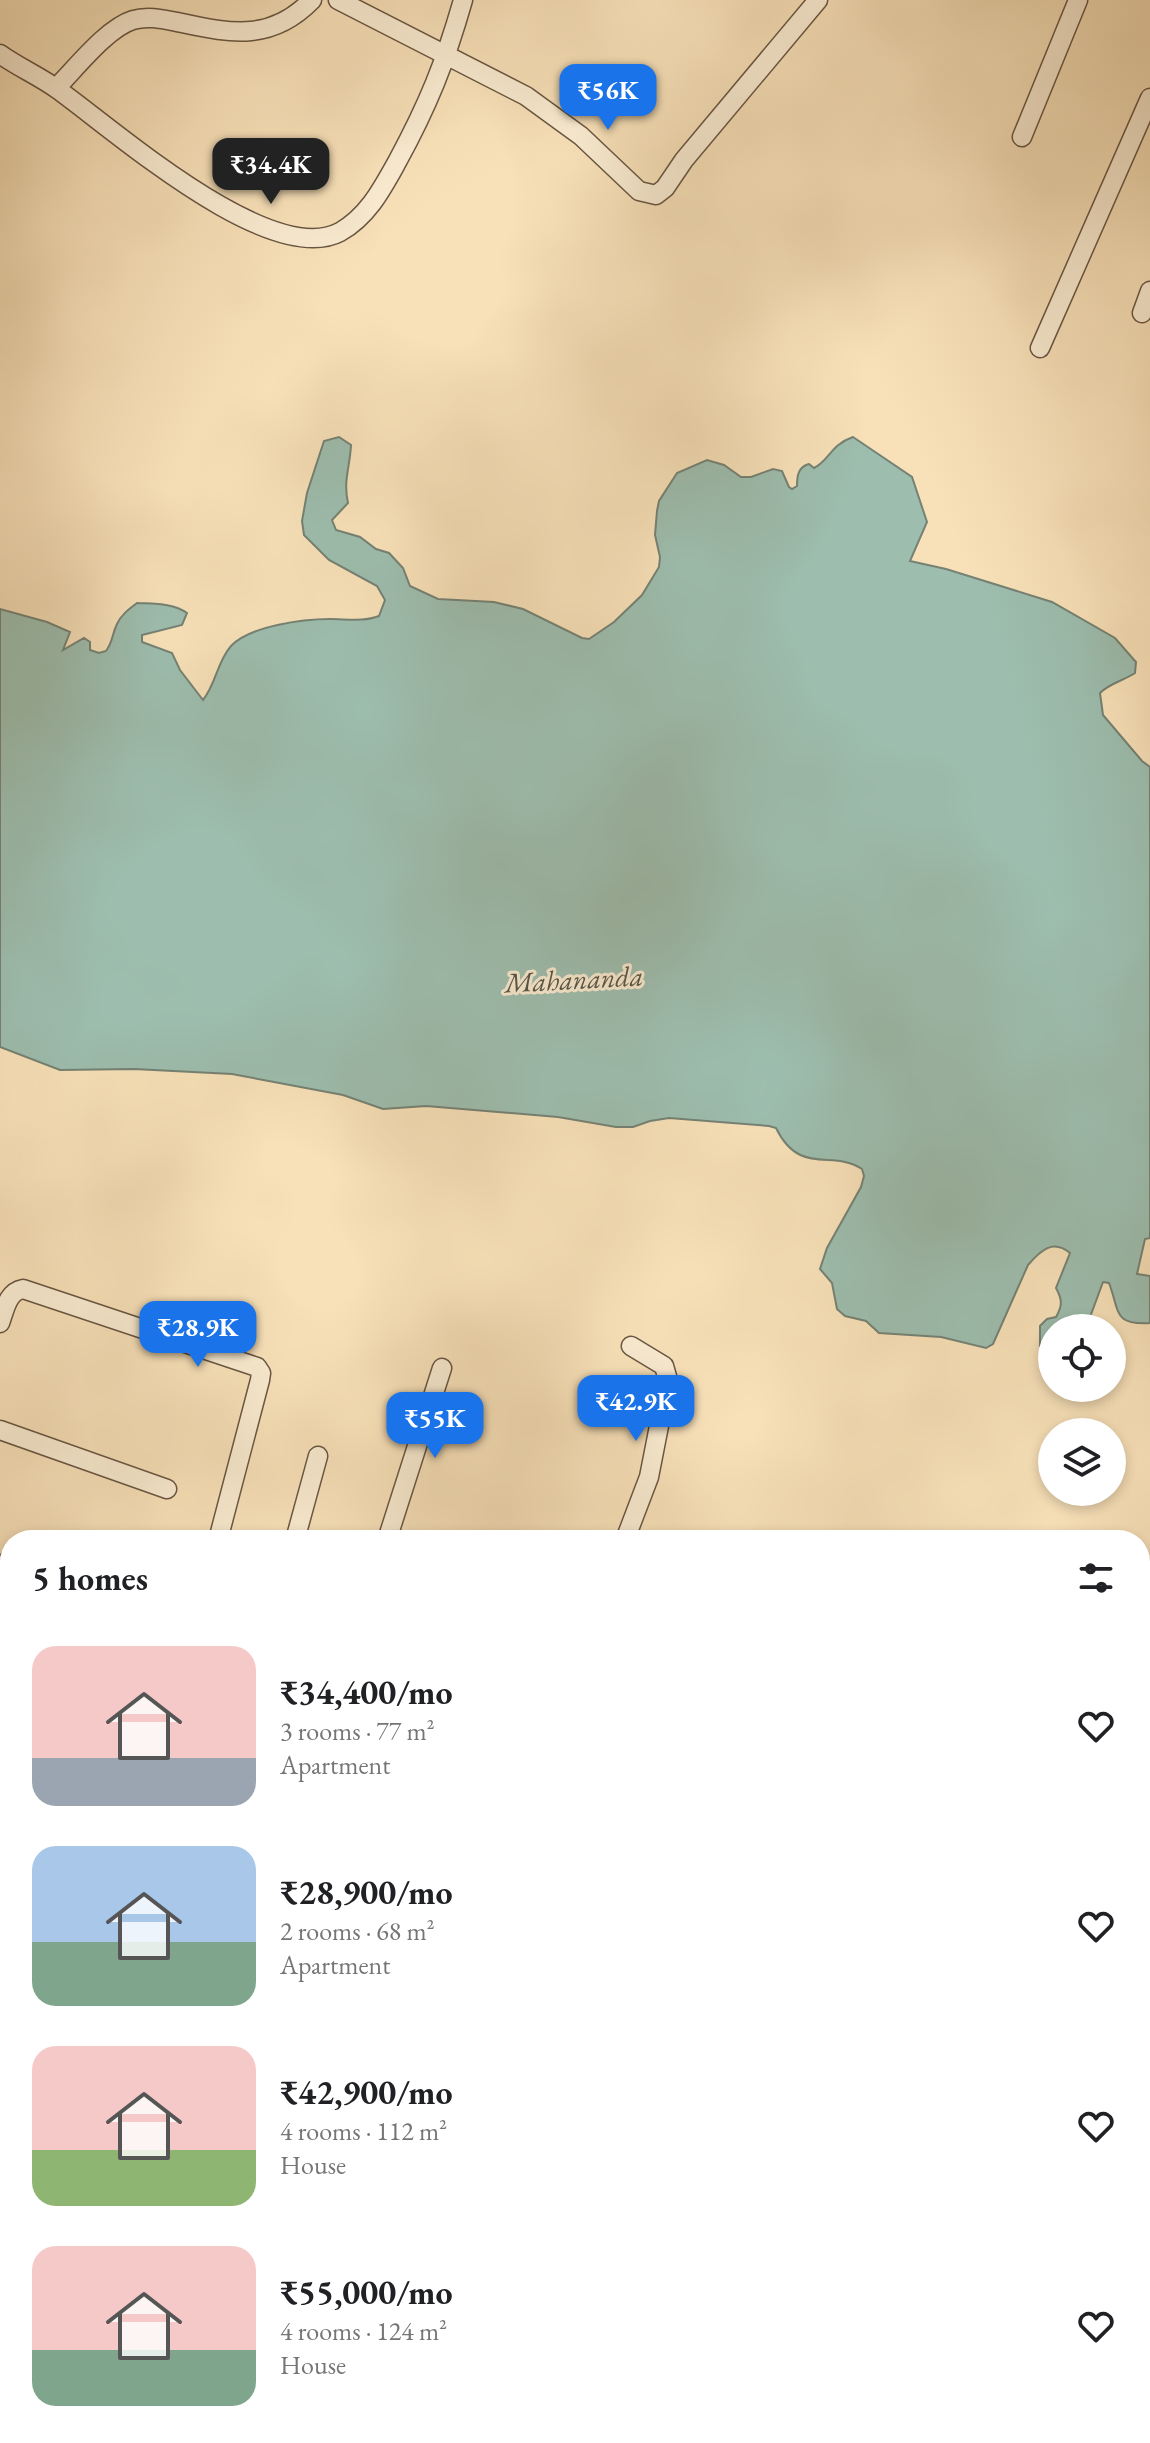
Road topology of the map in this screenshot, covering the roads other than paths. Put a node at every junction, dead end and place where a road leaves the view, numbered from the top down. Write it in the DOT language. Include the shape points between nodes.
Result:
graph roads {
  1 [pos="312,0"];
  2 [pos="338,0"];
  3 [pos="463,0"];
  4 [pos="818,0"];
  5 [pos="1078,0"];
  6 [pos="0,54"];
  7 [pos="447,56"];
  8 [pos="56,88"];
  9 [pos="1150,98"];
  10 [pos="1022,137"];
  11 [pos="1150,291"];
  12 [pos="1142,313"];
  13 [pos="1040,348"];
  14 [pos="0,1323"];
  15 [pos="631,1346"];
  16 [pos="442,1368"];
  17 [pos="0,1430"];
  18 [pos="318,1456"];
  19 [pos="167,1489"];
  20 [pos="221,1530"];
  21 [pos="298,1530"];
  22 [pos="390,1530"];
  23 [pos="629,1530"];
  1 -- 8 [label="street" via="263,31 132,20 113,31"];
  2 -- 7 [label="street"];
  3 -- 7 [label="street"];
  4 -- 7 [label="street" via="656,195 639,191 581,136 526,96"];
  5 -- 10 [label="street"];
  6 -- 8 [label="street"];
  7 -- 8 [label="street" via="423,115 378,197 338,233 317,237 298,237 243,217 181,183"];
  9 -- 13 [label="street"];
  11 -- 12 [label="street"];
  14 -- 20 [label="street" via="11,1294 23,1289 257,1367 260,1380"];
  15 -- 23 [label="street" via="664,1366 668,1380 649,1477"];
  16 -- 22 [label="street"];
  17 -- 19 [label="street"];
  18 -- 21 [label="street"];
}
